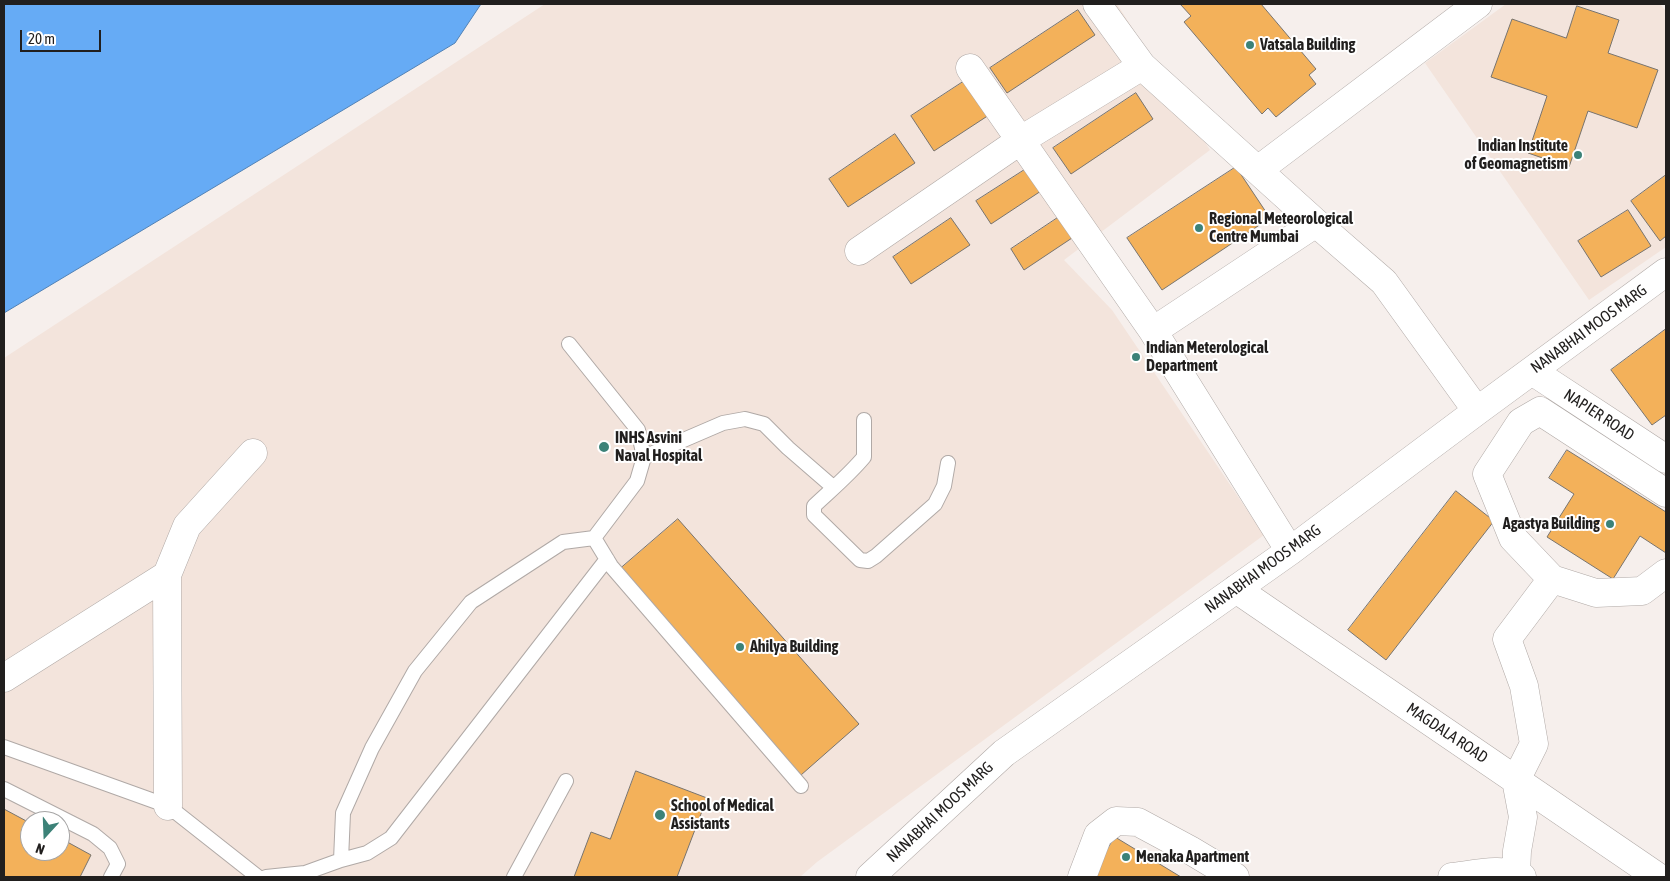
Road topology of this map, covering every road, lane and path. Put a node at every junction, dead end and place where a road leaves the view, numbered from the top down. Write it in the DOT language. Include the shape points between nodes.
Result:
graph roads {
  1 [pos="1098,4"];
  2 [pos="1478,4"];
  3 [pos="1142,66"];
  4 [pos="970,68"];
  5 [pos="1021,140"];
  6 [pos="1258,170"];
  7 [pos="1316,223"];
  8 [pos="859,251"];
  9 [pos="1666,272"];
  10 [pos="1153,331"];
  11 [pos="569,344"];
  12 [pos="1532,371"];
  13 [pos="1476,411"];
  14 [pos="864,420"];
  15 [pos="253,453"];
  16 [pos="644,457"];
  17 [pos="1666,459"];
  18 [pos="948,463"];
  19 [pos="1664,485"];
  20 [pos="833,487"];
  21 [pos="594,538"];
  22 [pos="1290,551"];
  23 [pos="607,559"];
  24 [pos="1666,573"];
  25 [pos="167,575"];
  26 [pos="1552,579"];
  27 [pos="1236,589"];
  28 [pos="4,678"];
  29 [pos="4,747"];
  30 [pos="1516,780"];
  31 [pos="566,781"];
  32 [pos="801,786"];
  33 [pos="4,788"];
  34 [pos="168,806"];
  35 [pos="341,860"];
  36 [pos="1519,876"];
  37 [pos="111,877"];
  38 [pos="258,877"];
  39 [pos="266,877"];
  40 [pos="514,877"];
  41 [pos="870,877"];
  42 [pos="1082,877"];
  43 [pos="1235,877"];
  44 [pos="1452,877"];
  45 [pos="1658,877"];
  1 -- 3 [label="street"];
  2 -- 6 [label="street"];
  3 -- 5 [label="street"];
  3 -- 6 [label="street"];
  4 -- 5 [label="street"];
  5 -- 8 [label="street"];
  5 -- 10 [label="street"];
  6 -- 7 [label="street"];
  7 -- 10 [label="street"];
  7 -- 13 [label="street" via="1384,282"];
  9 -- 12 [label="street, NANABHAI MOOS MARG"];
  10 -- 22 [label="street"];
  11 -- 16 [label="lane" via="638,430"];
  12 -- 13 [label="street, NANABHAI MOOS MARG"];
  12 -- 17 [label="street, NAPIER ROAD"];
  13 -- 22 [label="street, NANABHAI MOOS MARG"];
  14 -- 20 [label="lane" via="864,458"];
  15 -- 25 [label="street" via="188,526"];
  16 -- 20 [label="lane" via="723,423 745,419 764,424"];
  16 -- 21 [label="lane" via="637,481"];
  18 -- 20 [label="lane" via="944,486 935,504 868,561 860,560 814,515 814,506"];
  19 -- 26 [label="street" via="1540,411 1521,422 1487,474 1513,538"];
  21 -- 23 [label="lane"];
  21 -- 35 [label="lane" via="562,542 470,602 415,671 372,748 343,813"];
  22 -- 27 [label="street, NANABHAI MOOS MARG"];
  23 -- 32 [label="lane"];
  23 -- 35 [label="lane" via="391,838 367,853"];
  24 -- 26 [label="street" via="1642,591 1596,593"];
  25 -- 28 [label="street"];
  25 -- 34 [label="street"];
  26 -- 30 [label="street" via="1507,639 1524,686 1534,744"];
  27 -- 30 [label="street, MAGDALA ROAD"];
  27 -- 41 [label="street, NANABHAI MOOS MARG" via="1004,754"];
  29 -- 34 [label="lane"];
  30 -- 36 [label="street" via="1523,817 1517,851"];
  30 -- 45 [label="street, MAGDALA ROAD"];
  31 -- 40 [label="lane"];
  33 -- 37 [label="lane" via="93,834 110,848 118,864"];
  34 -- 38 [label="lane"];
  35 -- 39 [label="lane" via="305,873"];
  36 -- 44 [label="street" via="1489,873"];
  42 -- 43 [label="street" via="1098,835 1116,821 1138,822"];
}
